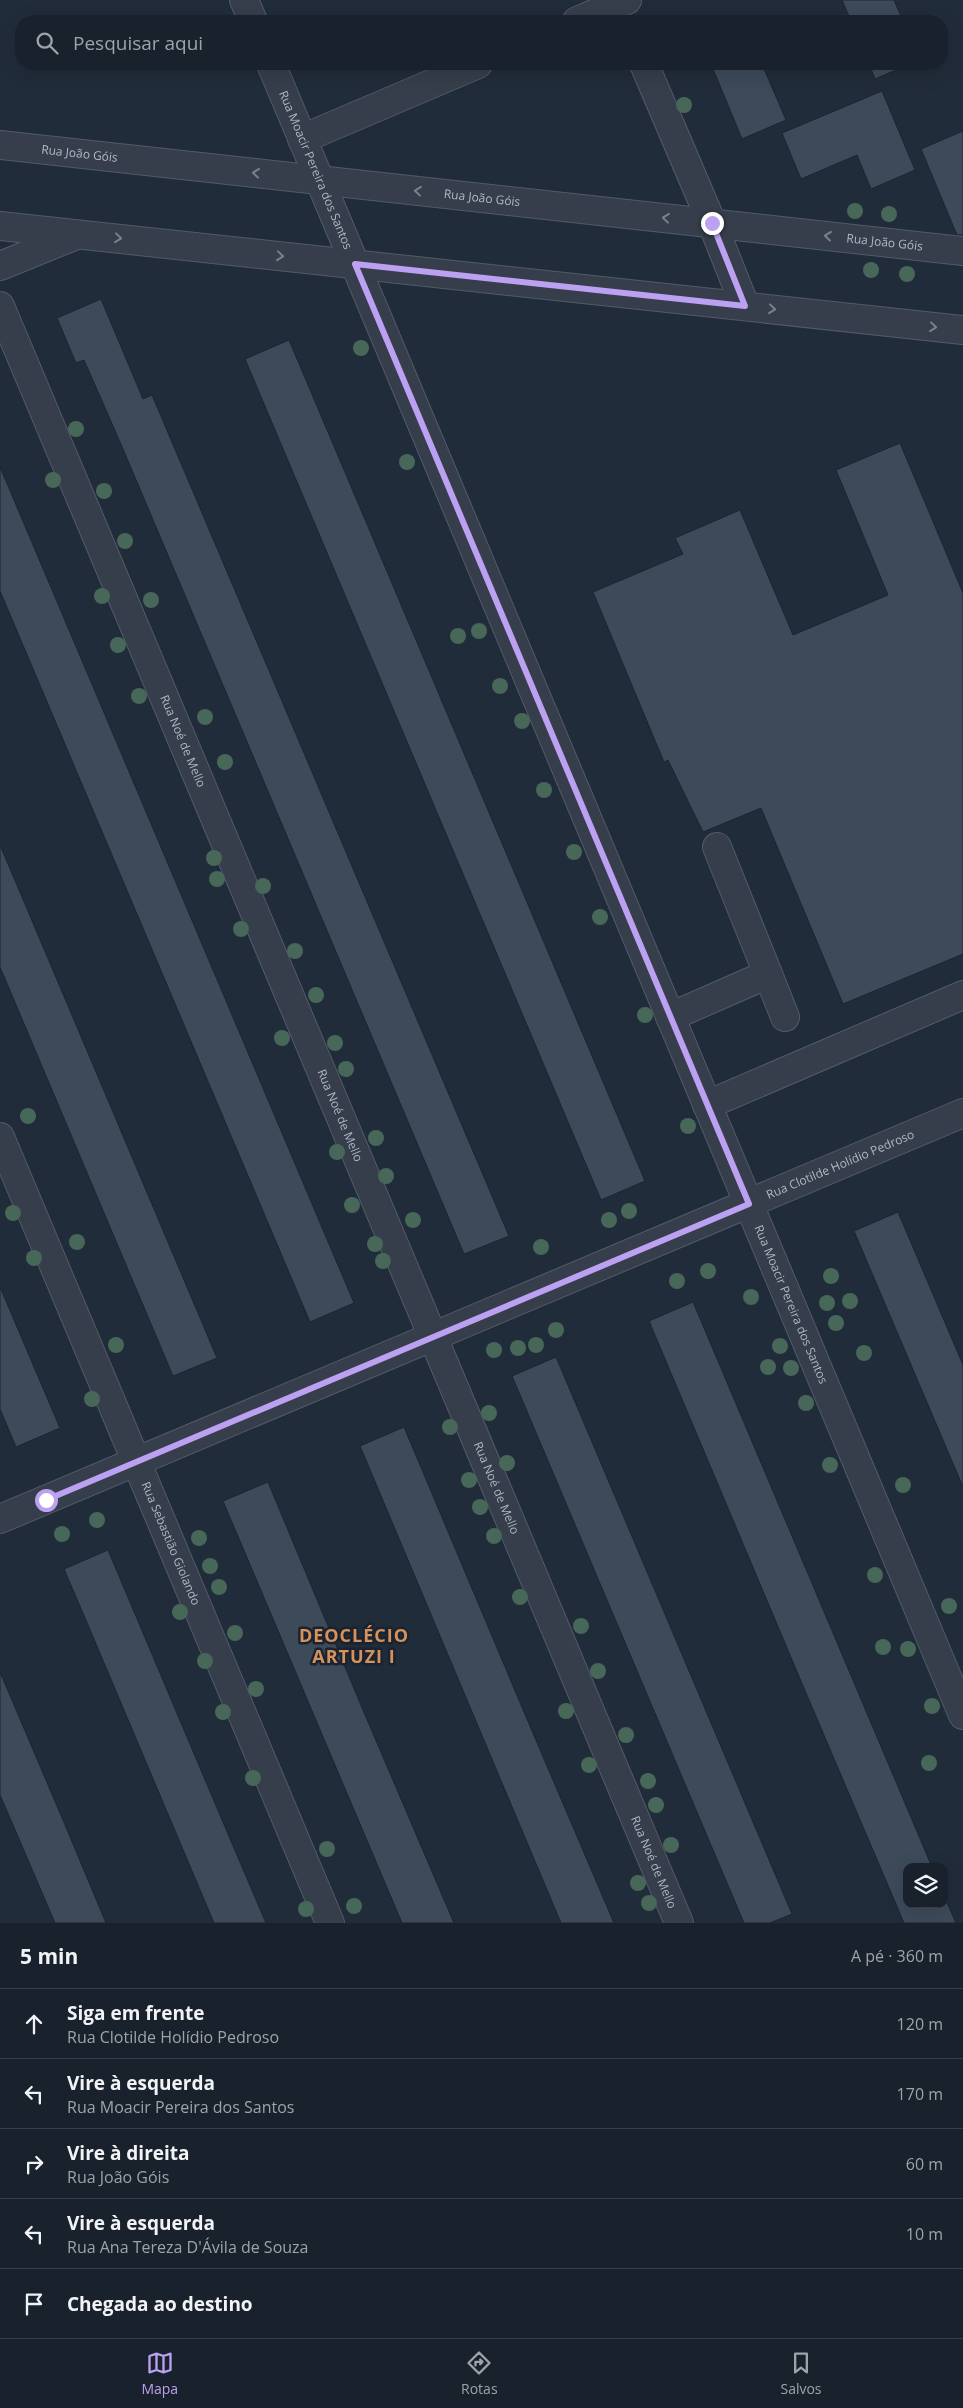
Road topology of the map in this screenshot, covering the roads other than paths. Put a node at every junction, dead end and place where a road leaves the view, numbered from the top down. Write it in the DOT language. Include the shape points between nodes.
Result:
graph roads {
  1 [pos="244,0"];
  2 [pos="622,6"];
  3 [pos="250,15"];
  4 [pos="595,15"];
  5 [pos="273,70"];
  6 [pos="464,70"];
  7 [pos="647,70"];
  8 [pos="302,139"];
  9 [pos="0,145"];
  10 [pos="319,180"];
  11 [pos="712,223"];
  12 [pos="0,226"];
  13 [pos="78,234"];
  14 [pos="963,251"];
  15 [pos="355,264"];
  16 [pos="0,266"];
  17 [pos="0,306"];
  18 [pos="745,306"];
  19 [pos="963,330"];
  20 [pos="717,847"];
  21 [pos="768,974"];
  22 [pos="963,995"];
  23 [pos="670,1017"];
  24 [pos="785,1017"];
  25 [pos="707,1105"];
  26 [pos="963,1113"];
  27 [pos="0,1137"];
  28 [pos="749,1204"];
  29 [pos="432,1337"];
  30 [pos="136,1462"];
  31 [pos="0,1519"];
  32 [pos="963,1715"];
  33 [pos="330,1923"];
  34 [pos="678,1923"];
  1 -- 3 [label="street"];
  2 -- 4 [label="street"];
  5 -- 8 [label="street, Rua Moacir Pereira dos Santos"];
  6 -- 8 [label="street"];
  7 -- 11 [label="street"];
  8 -- 10 [label="street, Rua Moacir Pereira dos Santos"];
  10 -- 9 [label="street, Rua João Góis, one-way"];
  11 -- 10 [label="street, Rua João Góis, one-way"];
  10 -- 15 [label="street, Rua Moacir Pereira dos Santos"];
  14 -- 11 [label="street, Rua João Góis, one-way"];
  11 -- 18 [label="street"];
  12 -- 13 [label="street"];
  13 -- 15 [label="street, one-way"];
  13 -- 16 [label="street"];
  15 -- 18 [label="street"];
  15 -- 23 [label="street, Rua Moacir Pereira dos Santos"];
  17 -- 29 [label="street, Rua Noé de Mello"];
  18 -- 19 [label="street, one-way"];
  20 -- 21 [label="street"];
  21 -- 23 [label="street"];
  21 -- 24 [label="street"];
  22 -- 25 [label="street"];
  23 -- 25 [label="street, Rua Moacir Pereira dos Santos"];
  25 -- 28 [label="street, Rua Moacir Pereira dos Santos"];
  26 -- 28 [label="street, Rua Clotilde Holídio Pedroso"];
  27 -- 30 [label="street, Rua Sebastião Giolando"];
  28 -- 29 [label="street, Rua Clotilde Holídio Pedroso"];
  28 -- 32 [label="street, Rua Moacir Pereira dos Santos"];
  29 -- 30 [label="street, Rua Clotilde Holídio Pedroso"];
  29 -- 34 [label="street, Rua Noé de Mello"];
  30 -- 31 [label="street, Rua Clotilde Holídio Pedroso"];
  30 -- 33 [label="street, Rua Sebastião Giolando"];
}
